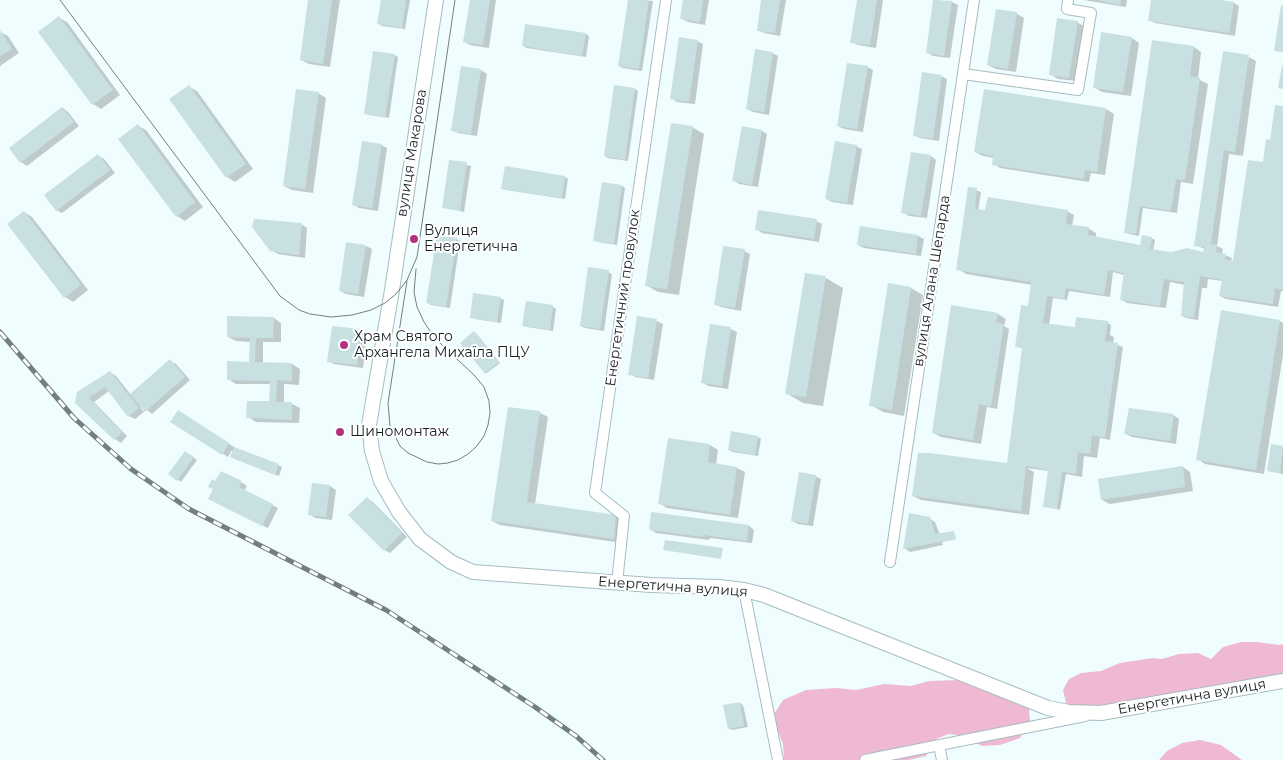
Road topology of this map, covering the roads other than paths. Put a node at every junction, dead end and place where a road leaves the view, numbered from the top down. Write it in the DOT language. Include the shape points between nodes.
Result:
graph roads {
  1 [pos="436,0"];
  2 [pos="666,0"];
  3 [pos="974,0"];
  4 [pos="1068,0"];
  5 [pos="963,74"];
  6 [pos="369,425"];
  7 [pos="890,562"];
  8 [pos="617,583"];
  9 [pos="744,590"];
  10 [pos="1283,681"];
  11 [pos="1101,713"];
  12 [pos="939,745"];
  13 [pos="778,760"];
  14 [pos="865,760"];
  15 [pos="942,760"];
  1 -- 6 [label="main road, вулиця Макарова"];
  2 -- 8 [label="street, Енергетичний провулок" via="595,493 624,516"];
  3 -- 5 [label="street, вулиця Алана Шепарда"];
  4 -- 5 [label="street" via="1067,9 1091,13 1078,90"];
  5 -- 7 [label="street, вулиця Алана Шепарда"];
  6 -- 8 [label="main road, Енергетична вулиця" via="372,451 381,481 399,512 420,539 451,562 473,572"];
  8 -- 9 [label="main road, Енергетична вулиця"];
  9 -- 11 [label="main road, Енергетична вулиця" via="764,595 1048,708"];
  9 -- 13 [label="street"];
  10 -- 11 [label="main road, Енергетична вулиця"];
  11 -- 12 [label="street, Енергетична вулиця"];
  12 -- 14 [label="street, Енергетична вулиця"];
  12 -- 15 [label="street"];
}
